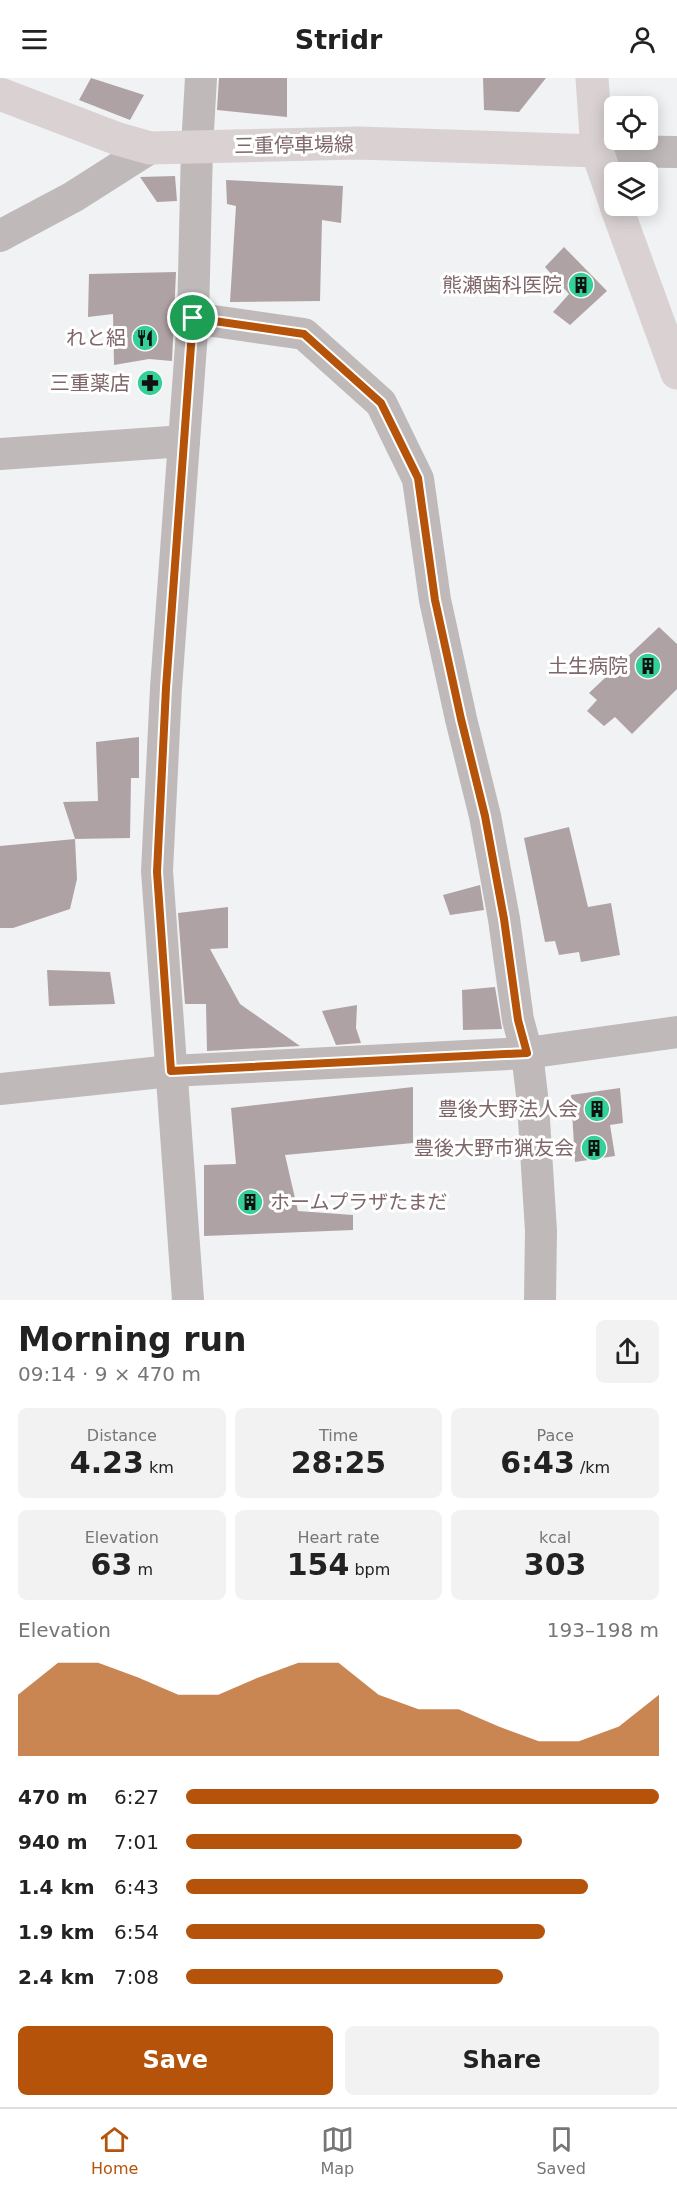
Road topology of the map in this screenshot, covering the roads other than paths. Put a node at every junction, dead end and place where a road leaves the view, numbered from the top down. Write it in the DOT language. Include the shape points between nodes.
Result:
graph roads {
  1 [pos="201,78"];
  2 [pos="592,78"];
  3 [pos="0,94"];
  4 [pos="197,147"];
  5 [pos="150,148"];
  6 [pos="597,151"];
  7 [pos="677,152"];
  8 [pos="604,171"];
  9 [pos="620,216"];
  10 [pos="0,236"];
  11 [pos="193,318"];
  12 [pos="677,373"];
  13 [pos="184,441"];
  14 [pos="0,454"];
  15 [pos="677,1032"];
  16 [pos="527,1053"];
  17 [pos="171,1071"];
  18 [pos="0,1089"];
  19 [pos="188,1300"];
  20 [pos="540,1300"];
  1 -- 4 [label="street"];
  2 -- 6 [label="main road"];
  3 -- 5 [label="main road, 三重停車場線"];
  4 -- 5 [label="main road, 三重停車場線"];
  4 -- 6 [label="main road, 三重停車場線" via="358,143"];
  4 -- 11 [label="street"];
  5 -- 10 [label="street" via="73,197"];
  6 -- 7 [label="street"];
  6 -- 8 [label="main road"];
  9 -- 12 [label="main road"];
  11 -- 13 [label="street"];
  11 -- 16 [label="street" via="304,334 381,403 418,478 435,600 485,816 518,1020"];
  13 -- 14 [label="street"];
  13 -- 17 [label="street" via="157,872"];
  15 -- 16 [label="street"];
  16 -- 17 [label="street"];
  16 -- 20 [label="street" via="541,1231"];
  17 -- 18 [label="street"];
  17 -- 19 [label="street"];
}
